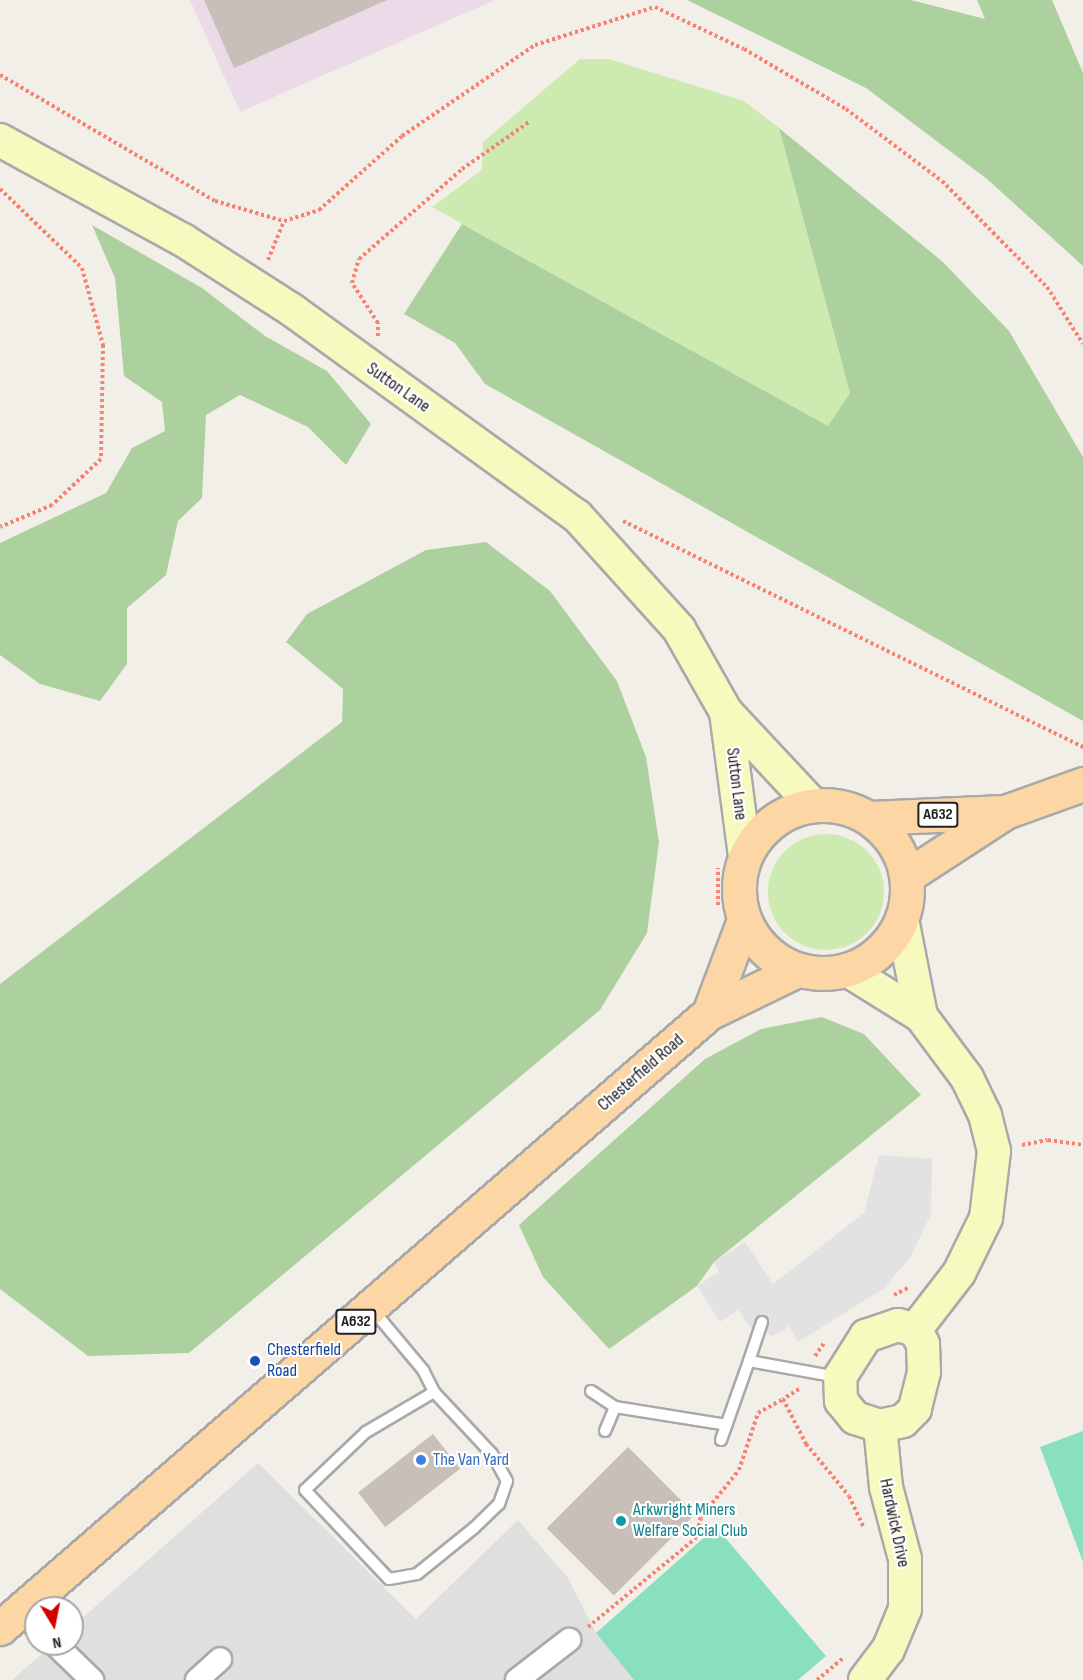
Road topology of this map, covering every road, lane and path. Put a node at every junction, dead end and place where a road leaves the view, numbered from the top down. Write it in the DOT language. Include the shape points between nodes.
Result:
graph roads {
  1 [pos="0,75"];
  2 [pos="529,122"];
  3 [pos="0,141"];
  4 [pos="0,189"];
  5 [pos="284,222"];
  6 [pos="246,281"];
  7 [pos="1083,344"];
  8 [pos="369,368"];
  9 [pos="617,518"];
  10 [pos="0,527"];
  11 [pos="726,712"];
  12 [pos="1083,747"];
  13 [pos="1083,784"];
  14 [pos="813,805"];
  15 [pos="1005,812"];
  16 [pos="870,818"];
  17 [pos="745,856"];
  18 [pos="907,876"];
  19 [pos="902,919"];
  20 [pos="744,920"];
  21 [pos="797,970"];
  22 [pos="847,970"];
  23 [pos="709,1013"];
  24 [pos="921,1016"];
  25 [pos="1083,1145"];
  26 [pos="994,1151"];
  27 [pos="371,1309"];
  28 [pos="762,1322"];
  29 [pos="915,1330"];
  30 [pos="749,1361"];
  31 [pos="840,1377"];
  32 [pos="591,1391"];
  33 [pos="434,1392"];
  34 [pos="783,1399"];
  35 [pos="615,1407"];
  36 [pos="727,1425"];
  37 [pos="880,1426"];
  38 [pos="605,1431"];
  39 [pos="721,1440"];
  40 [pos="19,1622"];
  41 [pos="569,1640"];
  42 [pos="67,1656"];
  43 [pos="220,1659"];
  44 [pos="92,1680"];
  45 [pos="198,1680"];
  46 [pos="517,1680"];
  47 [pos="865,1680"];
  1 -- 5 [label="path" via="215,201"];
  2 -- 8 [label="path" via="462,169 359,259 352,283 378,323"];
  3 -- 6 [label="street, Sutton Lane"];
  4 -- 10 [label="path" via="82,268 103,345 100,459 52,505"];
  5 -- 6 [label="path"];
  5 -- 7 [label="path" via="320,210 402,136 535,45 655,7 744,49 846,109 942,181 1047,287"];
  6 -- 8 [label="street, Sutton Lane"];
  8 -- 11 [label="street, Sutton Lane" via="584,523 679,629"];
  9 -- 12 [label="path"];
  11 -- 14 [label="street, Sutton Lane"];
  11 -- 17 [label="street, Sutton Lane"];
  13 -- 15 [label="main road, A632"];
  14 -- 16 [label="main road" via="833,805"];
  14 -- 17 [label="main road" via="772,821"];
  15 -- 16 [label="main road, A632"];
  15 -- 18 [label="main road, A632"];
  16 -- 18 [label="main road" via="895,843"];
  17 -- 20 [label="main road" via="739,877"];
  18 -- 19 [label="main road"];
  19 -- 22 [label="main road" via="881,951"];
  19 -- 24 [label="street"];
  20 -- 21 [label="main road" via="774,959"];
  20 -- 23 [label="main road"];
  21 -- 22 [label="main road"];
  21 -- 23 [label="main road, Chesterfield Road / A632"];
  22 -- 24 [label="street"];
  23 -- 27 [label="main road, Chesterfield Road / A632"];
  24 -- 26 [label="street" via="966,1078 985,1115"];
  25 -- 26 [label="path" via="1048,1140"];
  26 -- 29 [label="street" via="986,1218 959,1273"];
  27 -- 33 [label="lane" via="423,1370"];
  27 -- 40 [label="main road, Chesterfield Road / A632"];
  28 -- 30 [label="lane"];
  29 -- 31 [label="street" via="898,1325 866,1336"];
  29 -- 37 [label="street" via="923,1344 924,1372 915,1408 903,1421"];
  30 -- 31 [label="lane"];
  30 -- 36 [label="lane"];
  31 -- 37 [label="street" via="841,1401 855,1418"];
  32 -- 35 [label="lane"];
  33 -- 33 [label="lane" via="366,1432 305,1490 389,1579 417,1574 474,1528 499,1504 507,1480 492,1454"];
  34 -- 41 [label="path" via="758,1413 739,1470 701,1518 696,1538"];
  35 -- 36 [label="lane"];
  35 -- 38 [label="lane"];
  36 -- 39 [label="lane"];
  37 -- 47 [label="street, Hardwick Drive" via="886,1487 905,1559 905,1609 888,1650"];
  41 -- 46 [label="street"];
  42 -- 44 [label="street"];
  43 -- 45 [label="street"];
}
